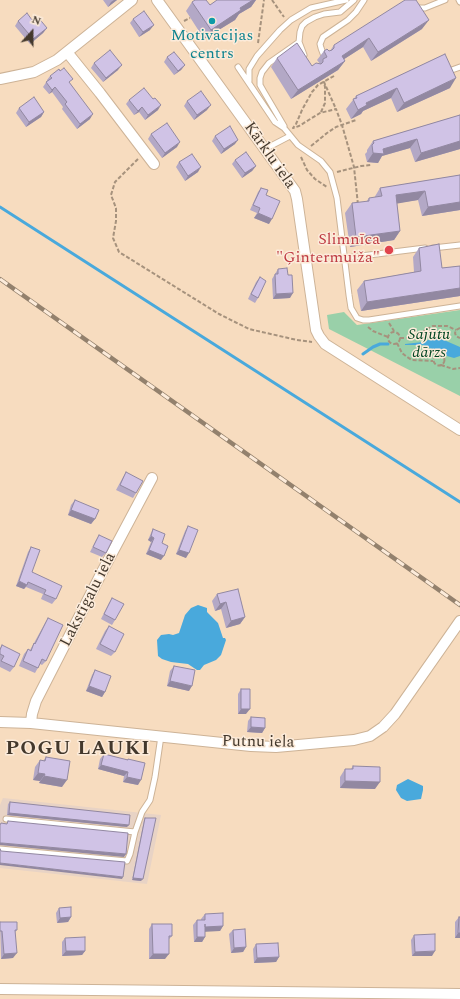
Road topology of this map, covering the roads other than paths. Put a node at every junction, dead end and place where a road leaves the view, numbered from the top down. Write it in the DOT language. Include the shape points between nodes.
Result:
graph roads {
  1 [pos="132,0"];
  2 [pos="157,0"];
  3 [pos="346,0"];
  4 [pos="354,0"];
  5 [pos="364,0"];
  6 [pos="445,0"];
  7 [pos="418,8"];
  8 [pos="299,42"];
  9 [pos="67,52"];
  10 [pos="324,56"];
  11 [pos="306,60"];
  12 [pos="238,67"];
  13 [pos="460,67"];
  14 [pos="448,72"];
  15 [pos="0,79"];
  16 [pos="249,84"];
  17 [pos="284,128"];
  18 [pos="290,136"];
  19 [pos="265,149"];
  20 [pos="154,164"];
  21 [pos="460,245"];
  22 [pos="345,258"];
  23 [pos="460,306"];
  24 [pos="460,430"];
  25 [pos="152,478"];
  26 [pos="460,622"];
  27 [pos="0,722"];
  28 [pos="31,723"];
  29 [pos="161,736"];
  30 [pos="6,819"];
  31 [pos="135,832"];
  32 [pos="0,849"];
  33 [pos="0,989"];
  34 [pos="460,994"];
  1 -- 9 [label="street"];
  2 -- 19 [label="street, Kārklu iela"];
  3 -- 16 [label="lane" via="311,8 288,23 257,56 249,69"];
  4 -- 8 [label="lane" via="340,12 324,14 306,22 300,32"];
  5 -- 10 [label="lane" via="348,20 323,37 320,44"];
  6 -- 7 [label="lane"];
  8 -- 11 [label="lane"];
  8 -- 17 [label="lane" via="269,63 260,78 260,85"];
  9 -- 15 [label="street" via="34,72"];
  9 -- 20 [label="street"];
  12 -- 16 [label="lane"];
  13 -- 14 [label="lane"];
  16 -- 17 [label="lane" via="275,122"];
  17 -- 18 [label="lane"];
  18 -- 19 [label="lane"];
  18 -- 22 [label="lane" via="321,161 331,173 339,208"];
  19 -- 24 [label="street, Kārklu iela" via="295,190 319,336 325,344"];
  21 -- 22 [label="lane"];
  22 -- 23 [label="lane" via="351,308 357,318 363,320"];
  25 -- 28 [label="street, Lakstīgalu iela" via="36,701"];
  26 -- 29 [label="street, Putnu iela" via="395,714 370,736 354,740 276,747 233,745"];
  27 -- 28 [label="street, Putnu iela"];
  28 -- 29 [label="street, Putnu iela"];
  29 -- 31 [label="lane" via="150,800 142,812"];
  30 -- 31 [label="lane"];
  31 -- 32 [label="lane" via="127,861"];
  33 -- 34 [label="street"];
}
